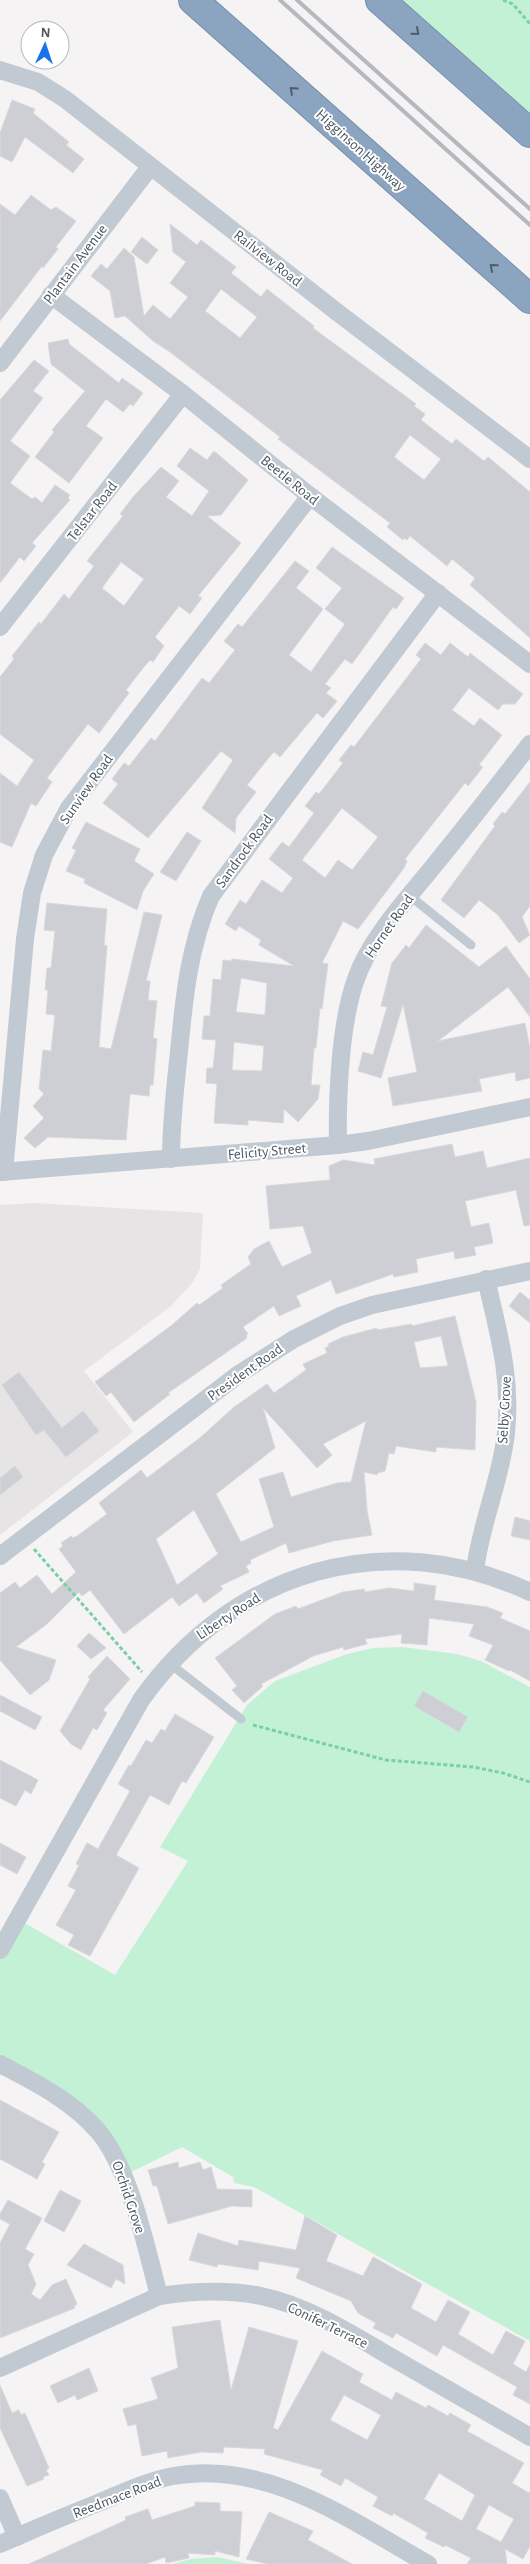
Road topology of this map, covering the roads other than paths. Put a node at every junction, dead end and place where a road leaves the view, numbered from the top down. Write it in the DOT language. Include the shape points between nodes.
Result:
graph roads {
  1 [pos="193,0"];
  2 [pos="380,0"];
  3 [pos="0,70"];
  4 [pos="530,132"];
  5 [pos="150,167"];
  6 [pos="51,295"];
  7 [pos="530,299"];
  8 [pos="0,363"];
  9 [pos="183,394"];
  10 [pos="530,459"];
  11 [pos="310,496"];
  12 [pos="438,593"];
  13 [pos="0,627"];
  14 [pos="530,664"];
  15 [pos="530,744"];
  16 [pos="410,896"];
  17 [pos="471,945"];
  18 [pos="530,1107"];
  19 [pos="338,1145"];
  20 [pos="171,1158"];
  21 [pos="2,1172"];
  22 [pos="530,1271"];
  23 [pos="486,1279"];
  24 [pos="0,1556"];
  25 [pos="475,1571"];
  26 [pos="530,1592"];
  27 [pos="169,1663"];
  28 [pos="241,1719"];
  29 [pos="0,1950"];
  30 [pos="0,2064"];
  31 [pos="159,2296"];
  32 [pos="0,2368"];
  33 [pos="530,2437"];
  34 [pos="0,2498"];
  35 [pos="17,2537"];
  36 [pos="0,2544"];
  37 [pos="428,2564"];
  7 -- 1 [label="highway, Higginson Highway, one-way"];
  2 -- 4 [label="highway, one-way"];
  3 -- 5 [label="street, Railview Road" via="38,82 58,94"];
  5 -- 6 [label="street, Plantain Avenue"];
  5 -- 10 [label="street, Railview Road"];
  6 -- 8 [label="street, Plantain Avenue"];
  6 -- 9 [label="street, Beetle Road"];
  9 -- 11 [label="street, Beetle Road"];
  9 -- 13 [label="street, Telstar Road"];
  11 -- 12 [label="street, Beetle Road"];
  11 -- 21 [label="street, Sunview Road" via="69,808 44,855 32,893 25,940"];
  12 -- 14 [label="street, Beetle Road"];
  12 -- 20 [label="street, Sandrock Road" via="212,896 194,940 185,990"];
  15 -- 16 [label="street, Hornet Road"];
  16 -- 17 [label="lane"];
  16 -- 19 [label="street, Hornet Road" via="367,956 356,979 347,1016 337,1108"];
  18 -- 19 [label="street, Felicity Street"];
  19 -- 20 [label="street, Felicity Street"];
  20 -- 21 [label="street, Felicity Street"];
  22 -- 23 [label="street, President Road"];
  23 -- 24 [label="street, President Road" via="372,1306 340,1316 294,1339 239,1374"];
  23 -- 25 [label="street, Selby Grove" via="506,1367 506,1435"];
  25 -- 26 [label="street, Liberty Road"];
  25 -- 27 [label="street, Liberty Road" via="397,1560 335,1567 304,1575 229,1612 207,1627"];
  27 -- 28 [label="lane"];
  27 -- 29 [label="street, Liberty Road" via="152,1684"];
  30 -- 31 [label="street, Orchid Grove" via="50,2090 98,2130 119,2163"];
  31 -- 32 [label="street, Conifer Terrace"];
  31 -- 33 [label="street, Conifer Terrace" via="228,2291 262,2296 299,2308 342,2329"];
  34 -- 35 [label="street"];
  35 -- 36 [label="street, Reedmace Road"];
  35 -- 37 [label="street, Reedmace Road" via="138,2486 173,2476 209,2474 250,2478 282,2487 318,2503"];
}
